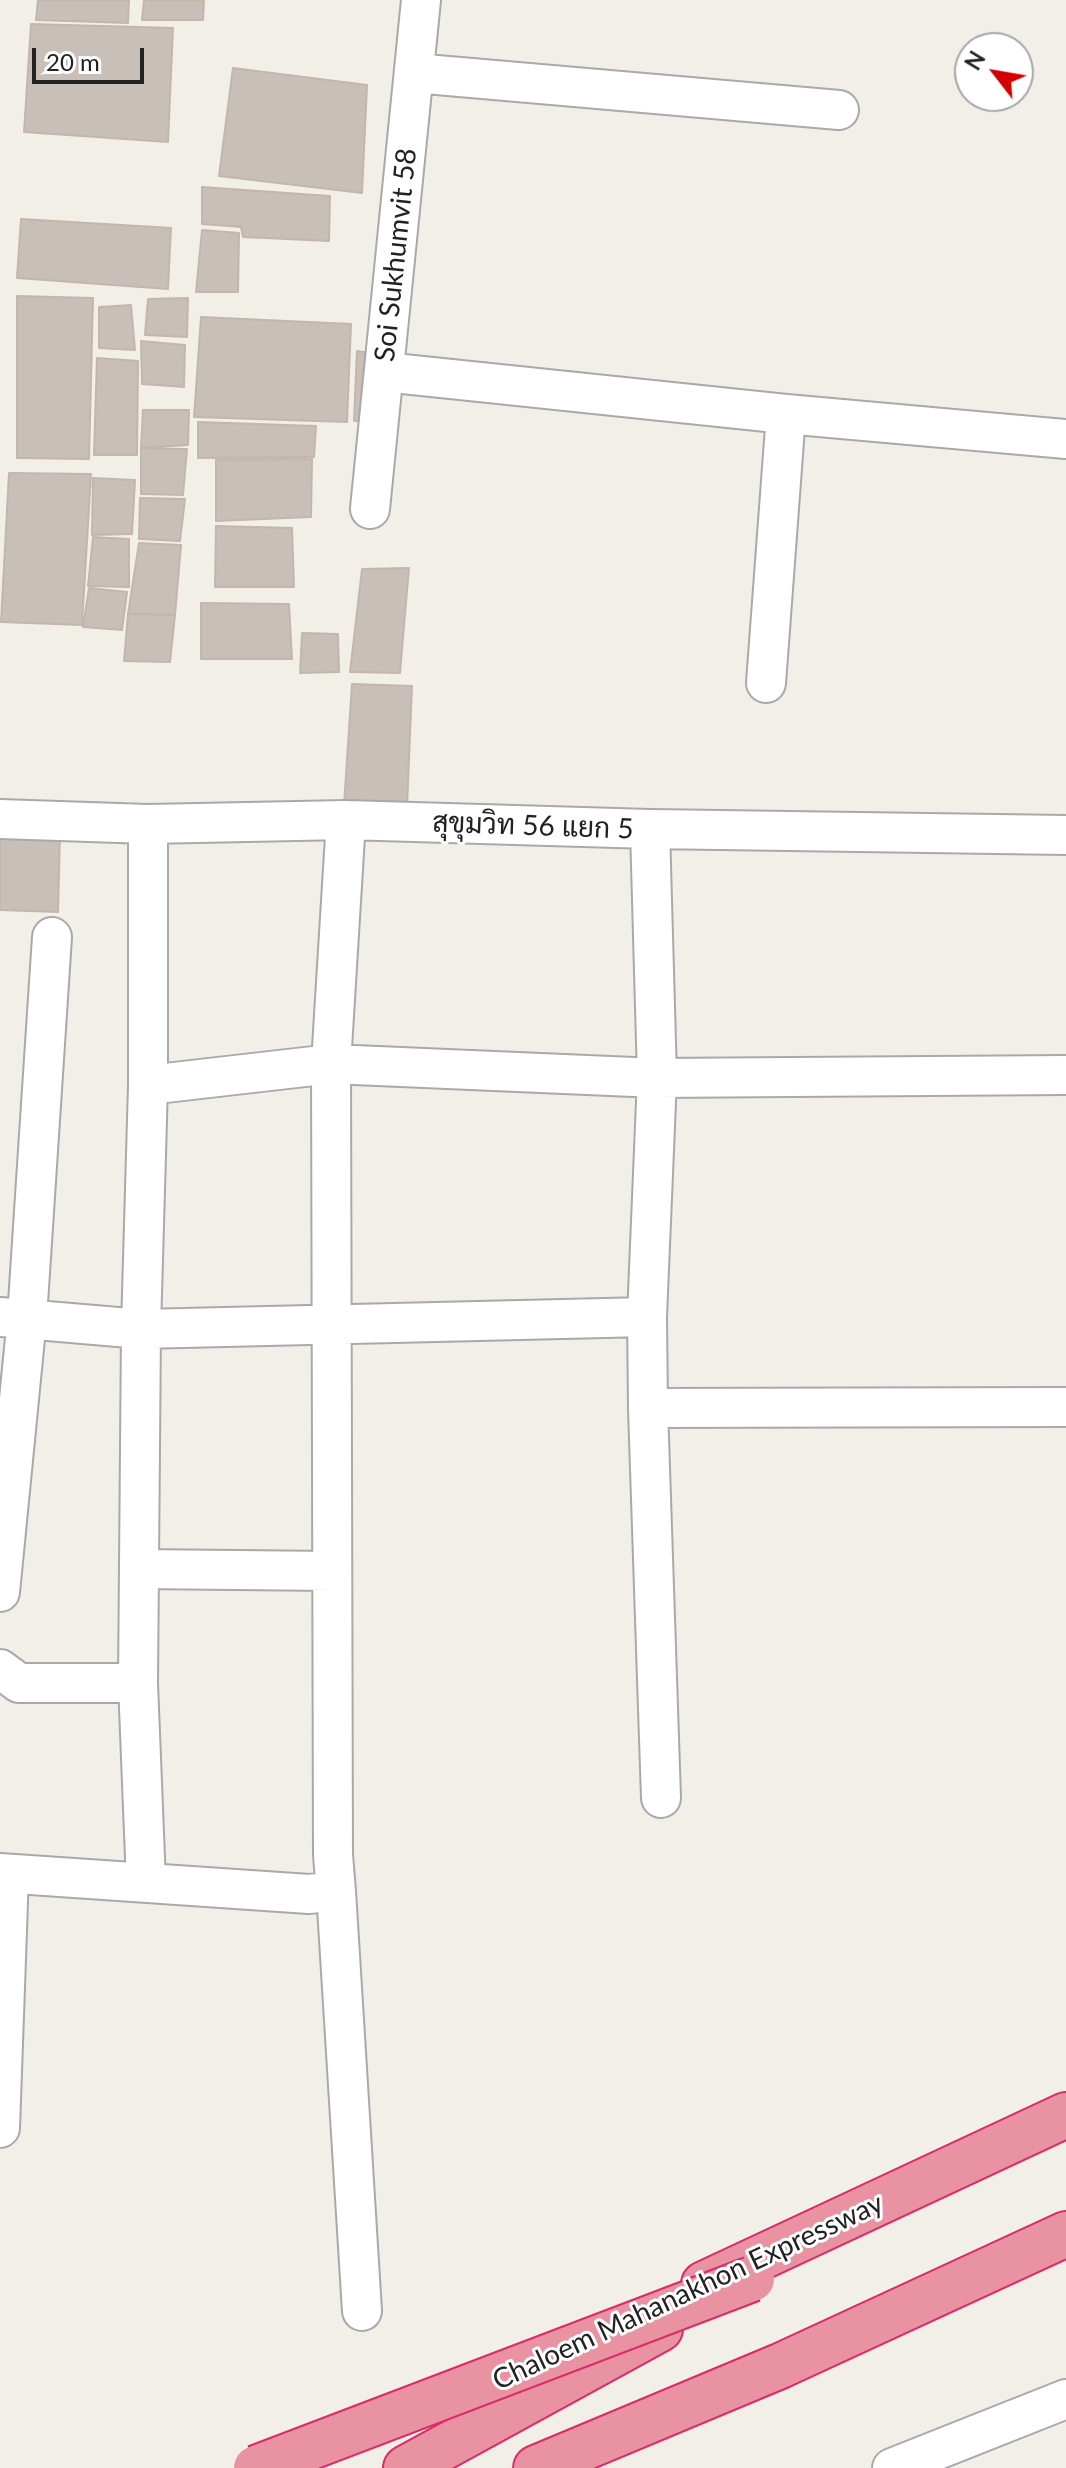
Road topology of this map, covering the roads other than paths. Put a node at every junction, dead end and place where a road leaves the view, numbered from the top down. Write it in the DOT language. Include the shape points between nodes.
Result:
graph roads {
  1 [pos="421,0"];
  2 [pos="414,73"];
  3 [pos="839,110"];
  4 [pos="384,372"];
  5 [pos="786,414"];
  6 [pos="1066,439"];
  7 [pos="370,509"];
  8 [pos="766,683"];
  9 [pos="0,819"];
  10 [pos="346,820"];
  11 [pos="148,824"];
  12 [pos="650,829"];
  13 [pos="1066,835"];
  14 [pos="52,937"];
  15 [pos="331,1064"];
  16 [pos="1066,1075"];
  17 [pos="657,1078"];
  18 [pos="148,1085"];
  19 [pos="647,1317"];
  20 [pos="13,1318"];
  21 [pos="332,1325"];
  22 [pos="141,1329"];
  23 [pos="1066,1407"];
  24 [pos="648,1408"];
  25 [pos="139,1569"];
  26 [pos="332,1571"];
  27 [pos="0,1592"];
  28 [pos="0,1669"];
  29 [pos="138,1683"];
  30 [pos="661,1798"];
  31 [pos="4,1874"];
  32 [pos="146,1883"];
  33 [pos="336,1891"];
  34 [pos="1066,2115"];
  35 [pos="0,2128"];
  36 [pos="1066,2141"];
  37 [pos="1066,2234"];
  38 [pos="1066,2266"];
  39 [pos="752,2279"];
  40 [pos="362,2311"];
  41 [pos="1066,2399"];
  42 [pos="256,2468"];
  43 [pos="311,2468"];
  44 [pos="406,2468"];
  45 [pos="536,2468"];
  46 [pos="611,2468"];
  47 [pos="892,2468"];
  1 -- 2 [label="street, Soi Sukhumvit 58"];
  2 -- 3 [label="street"];
  2 -- 4 [label="street, Soi Sukhumvit 58"];
  4 -- 5 [label="street"];
  4 -- 7 [label="street, Soi Sukhumvit 58"];
  5 -- 6 [label="street"];
  5 -- 8 [label="street"];
  9 -- 11 [label="street, สุขุมวิท 56 แยก 5"];
  10 -- 11 [label="street, สุขุมวิท 56 แยก 5"];
  10 -- 12 [label="street, สุขุมวิท 56 แยก 5"];
  10 -- 15 [label="street"];
  11 -- 18 [label="street"];
  12 -- 13 [label="street, สุขุมวิท 56 แยก 5"];
  12 -- 17 [label="street"];
  14 -- 20 [label="street"];
  15 -- 17 [label="street"];
  15 -- 18 [label="street"];
  15 -- 21 [label="street"];
  16 -- 17 [label="street"];
  17 -- 19 [label="street"];
  18 -- 22 [label="street"];
  19 -- 21 [label="street"];
  19 -- 24 [label="street"];
  20 -- 22 [label="street"];
  20 -- 27 [label="street"];
  21 -- 22 [label="street"];
  21 -- 26 [label="street"];
  22 -- 25 [label="street"];
  23 -- 24 [label="street"];
  24 -- 30 [label="street"];
  25 -- 26 [label="street"];
  25 -- 29 [label="street"];
  26 -- 33 [label="street"];
  28 -- 29 [label="street" via="19,1683"];
  29 -- 32 [label="street"];
  31 -- 32 [label="street"];
  31 -- 35 [label="street"];
  32 -- 33 [label="street" via="309,1894"];
  33 -- 40 [label="street"];
  34 -- 43 [label="highway, Chaloem Mahanakhon Expressway"];
  36 -- 39 [label="highway"];
  37 -- 45 [label="highway" via="780,2366"];
  38 -- 46 [label="highway"];
  39 -- 42 [label="highway, bridge"];
  39 -- 44 [label="highway, bridge"];
  41 -- 47 [label="street"];
}
